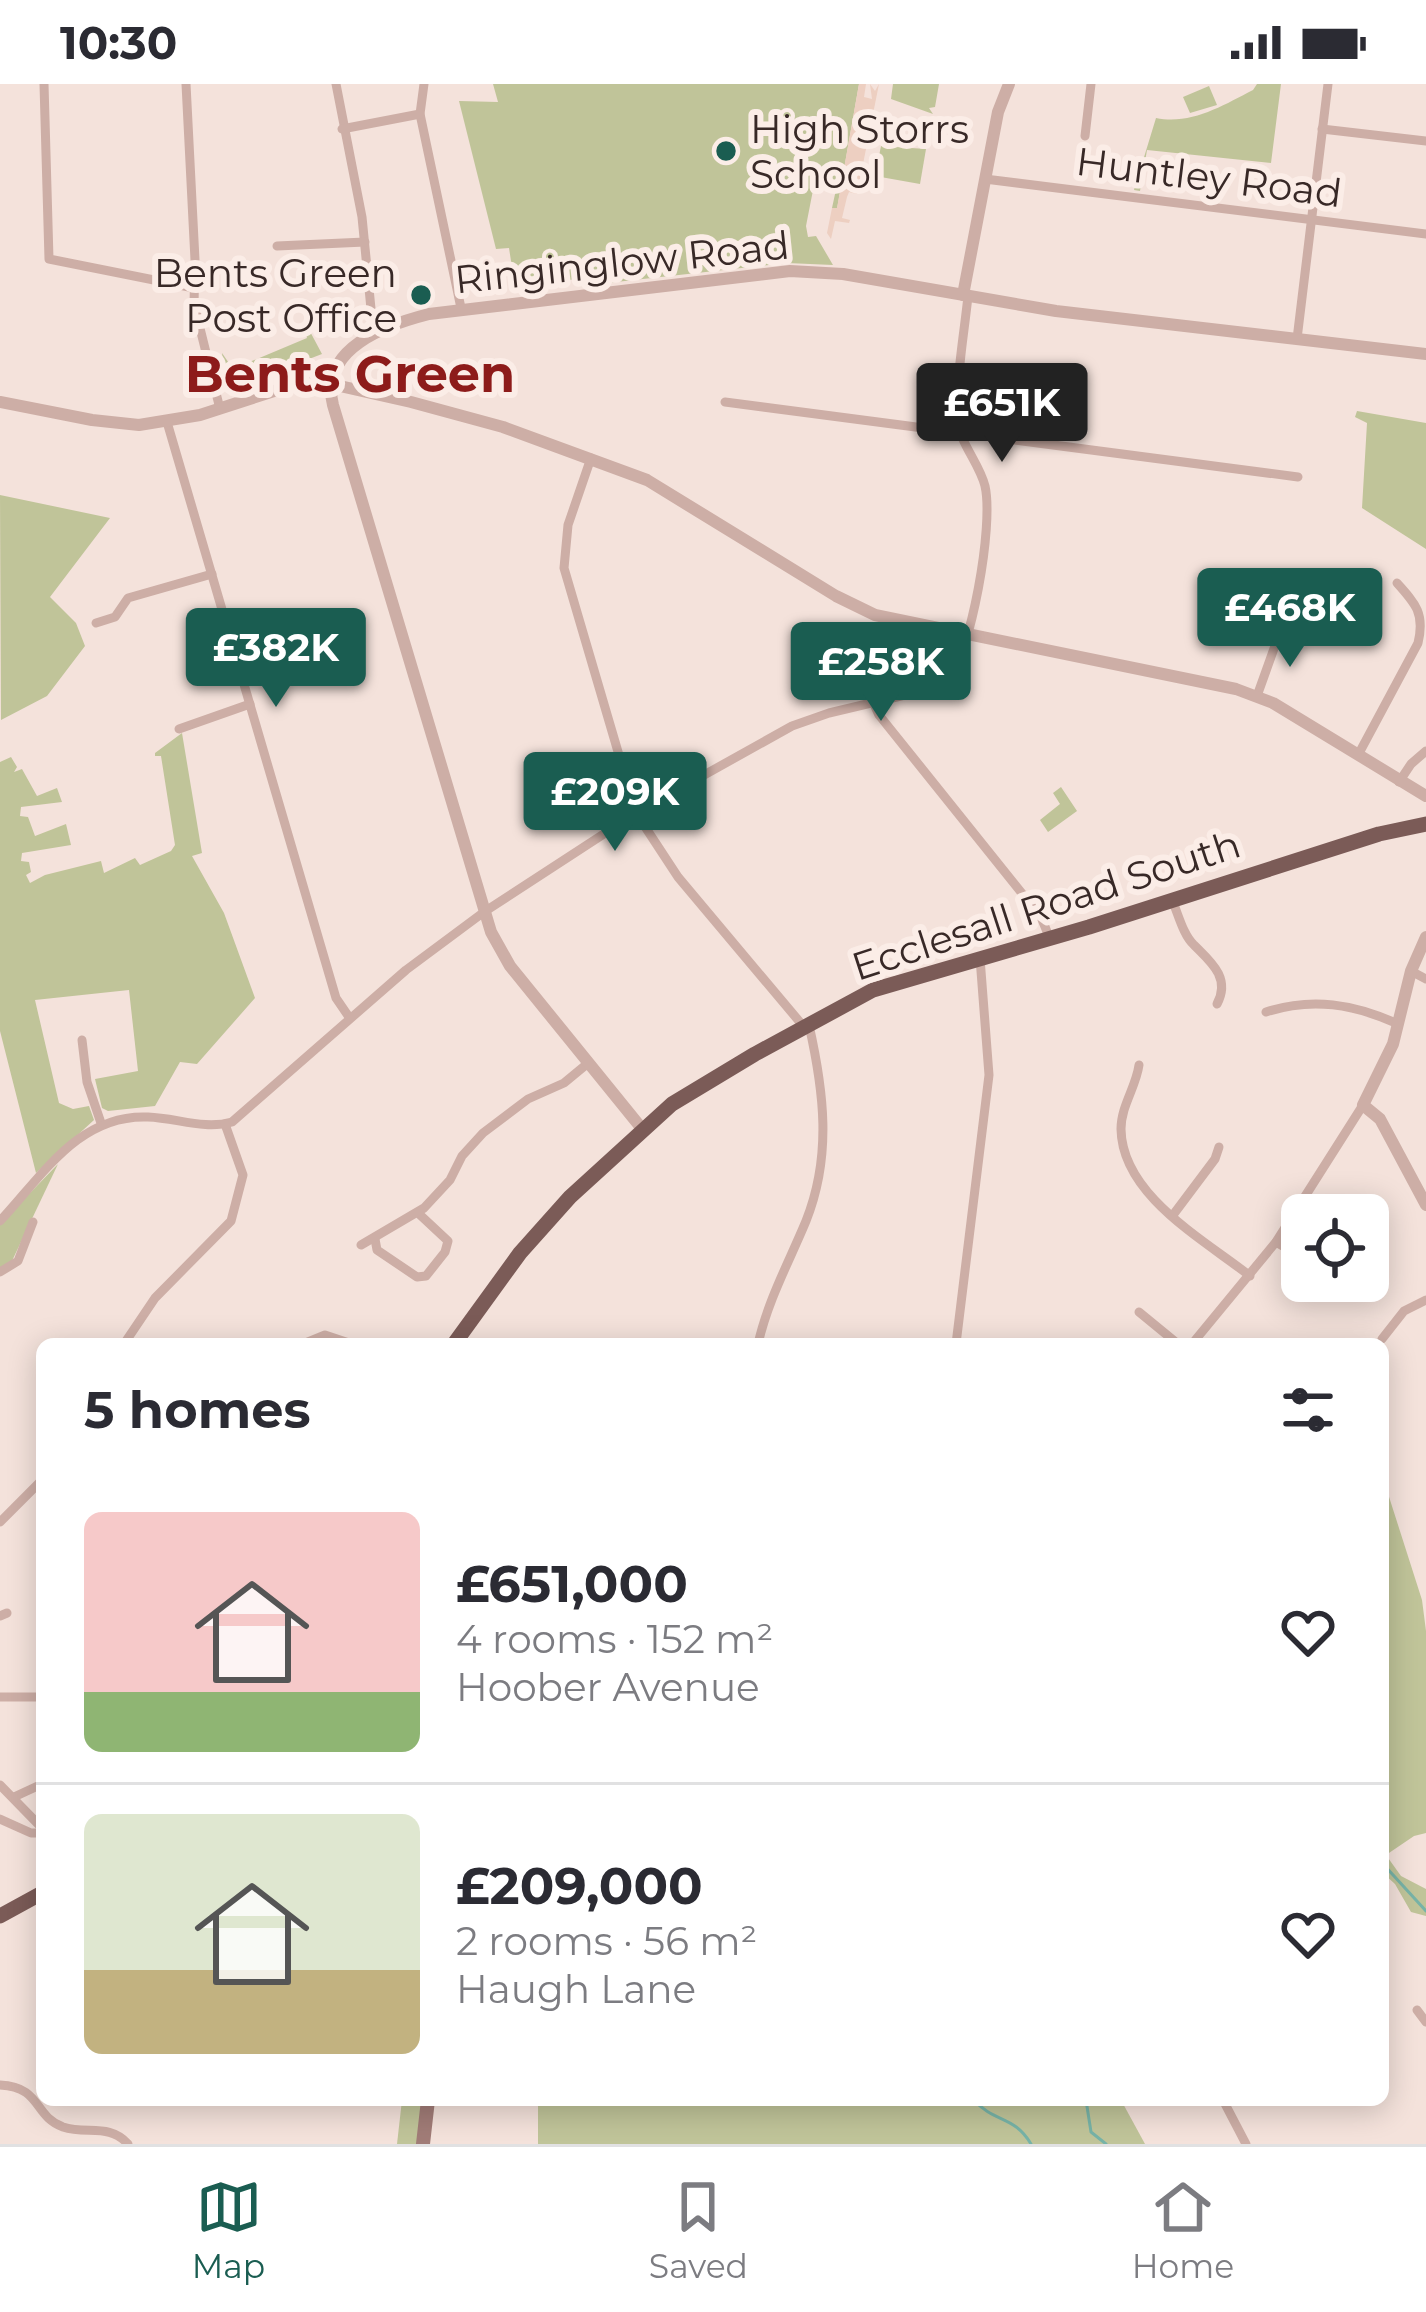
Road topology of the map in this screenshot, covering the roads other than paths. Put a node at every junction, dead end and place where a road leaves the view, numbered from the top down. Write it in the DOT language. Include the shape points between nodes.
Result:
graph roads {
  1 [pos="44,84"];
  2 [pos="187,84"];
  3 [pos="336,84"];
  4 [pos="424,84"];
  5 [pos="1009,84"];
  6 [pos="1091,84"];
  7 [pos="1328,84"];
  8 [pos="420,114"];
  9 [pos="342,128"];
  10 [pos="1322,128"];
  11 [pos="1085,136"];
  12 [pos="1426,141"];
  13 [pos="985,179"];
  14 [pos="1311,221"];
  15 [pos="1426,234"];
  16 [pos="365,242"];
  17 [pos="277,246"];
  18 [pos="194,288"];
  19 [pos="966,296"];
  20 [pos="461,308"];
  21 [pos="377,331"];
  22 [pos="1297,339"];
  23 [pos="1426,354"];
  24 [pos="332,384"];
  25 [pos="0,402"];
  26 [pos="725,402"];
  27 [pos="220,409"];
  28 [pos="167,422"];
  29 [pos="960,432"];
  30 [pos="591,458"];
  31 [pos="1298,477"];
  32 [pos="212,574"];
  33 [pos="1396,584"];
  34 [pos="1424,612"];
  35 [pos="1222,621"];
  36 [pos="96,623"];
  37 [pos="970,632"];
  38 [pos="1257,696"];
  39 [pos="873,702"];
  40 [pos="250,704"];
  41 [pos="179,729"];
  42 [pos="1426,752"];
  43 [pos="1358,755"];
  44 [pos="1400,782"];
  45 [pos="1426,796"];
  46 [pos="636,814"];
  47 [pos="1426,824"];
  48 [pos="1172,900"];
  49 [pos="484,912"];
  50 [pos="1426,937"];
  51 [pos="1050,939"];
  52 [pos="980,958"];
  53 [pos="1412,971"];
  54 [pos="1426,979"];
  55 [pos="1217,1004"];
  56 [pos="1266,1012"];
  57 [pos="349,1017"];
  58 [pos="1398,1024"];
  59 [pos="807,1026"];
  60 [pos="82,1040"];
  61 [pos="587,1064"];
  62 [pos="1138,1065"];
  63 [pos="1363,1105"];
  64 [pos="101,1123"];
  65 [pos="225,1124"];
  66 [pos="643,1130"];
  67 [pos="1219,1147"];
  68 [pos="1426,1204"];
  69 [pos="418,1213"];
  70 [pos="1173,1214"];
  71 [pos="0,1221"];
  72 [pos="33,1222"];
  73 [pos="375,1239"];
  74 [pos="1276,1242"];
  75 [pos="361,1245"];
  76 [pos="1281,1245"];
  77 [pos="0,1271"];
  78 [pos="1250,1276"];
  79 [pos="1426,1300"];
  80 [pos="1139,1312"];
  81 [pos="128,1338"];
  82 [pos="458,1338"];
  83 [pos="760,1338"];
  84 [pos="957,1338"];
  85 [pos="1170,1338"];
  86 [pos="1197,1338"];
  87 [pos="1382,1338"];
  88 [pos="36,1486"];
  89 [pos="1,1520"];
  90 [pos="0,1697"];
  91 [pos="36,1697"];
  92 [pos="0,1785"];
  93 [pos="36,1787"];
  94 [pos="14,1797"];
  95 [pos="0,1819"];
  96 [pos="36,1823"];
  97 [pos="36,1832"];
  98 [pos="36,1896"];
  99 [pos="0,1916"];
  100 [pos="1417,2010"];
  101 [pos="1426,2022"];
  102 [pos="0,2085"];
  103 [pos="36,2100"];
  104 [pos="41,2106"];
  105 [pos="427,2106"];
  106 [pos="1226,2106"];
  107 [pos="128,2144"];
  108 [pos="423,2144"];
  109 [pos="1246,2144"];
  1 -- 18 [label="street" via="50,259"];
  2 -- 18 [label="street"];
  3 -- 9 [label="street"];
  4 -- 8 [label="street"];
  5 -- 13 [label="street"];
  6 -- 11 [label="street"];
  7 -- 10 [label="street"];
  8 -- 9 [label="street"];
  8 -- 20 [label="street"];
  9 -- 16 [label="street"];
  10 -- 12 [label="street"];
  10 -- 14 [label="street"];
  13 -- 14 [label="street, Huntley Road"];
  13 -- 19 [label="street"];
  14 -- 15 [label="street, Huntley Road"];
  14 -- 22 [label="street"];
  16 -- 17 [label="street"];
  16 -- 21 [label="street"];
  18 -- 27 [label="street"];
  19 -- 20 [label="street, Ringinglow Road" via="790,271"];
  19 -- 22 [label="street, Ringinglow Road"];
  19 -- 29 [label="street"];
  20 -- 21 [label="street, Ringinglow Road"];
  21 -- 24 [label="street, Ringinglow Road" via="346,353"];
  22 -- 23 [label="street, Ringinglow Road"];
  24 -- 27 [label="street" via="298,383"];
  24 -- 30 [label="street" via="463,415"];
  24 -- 49 [label="street"];
  25 -- 28 [label="street" via="116,424"];
  26 -- 29 [label="street"];
  27 -- 28 [label="street"];
  28 -- 32 [label="street"];
  29 -- 31 [label="street"];
  29 -- 37 [label="street" via="987,506"];
  30 -- 37 [label="street" via="679,496 857,608"];
  30 -- 46 [label="street" via="568,525 564,568"];
  32 -- 36 [label="street" via="128,598 115,617"];
  32 -- 40 [label="street"];
  33 -- 34 [label="street"];
  34 -- 43 [label="street" via="1418,643"];
  35 -- 38 [label="street" via="1279,634"];
  37 -- 38 [label="street"];
  37 -- 39 [label="street" via="947,685"];
  38 -- 43 [label="street"];
  39 -- 46 [label="street" via="757,743"];
  39 -- 51 [label="street" via="1041,916"];
  40 -- 41 [label="street"];
  40 -- 57 [label="street" via="336,998"];
  42 -- 44 [label="street"];
  43 -- 44 [label="street"];
  44 -- 45 [label="street"];
  46 -- 49 [label="street"];
  46 -- 59 [label="street" via="677,877"];
  47 -- 48 [label="main road, Ecclesall Road South"];
  48 -- 51 [label="main road, Ecclesall Road South"];
  48 -- 55 [label="street" via="1192,944 1213,961 1222,982"];
  49 -- 57 [label="street"];
  49 -- 61 [label="street" via="510,965"];
  50 -- 53 [label="street"];
  51 -- 52 [label="main road, Ecclesall Road South"];
  52 -- 59 [label="main road, Ecclesall Road South" via="873,990"];
  52 -- 84 [label="street" via="989,1075"];
  53 -- 54 [label="street"];
  53 -- 58 [label="street"];
  56 -- 58 [label="street" via="1333,1004"];
  57 -- 65 [label="street"];
  58 -- 63 [label="street"];
  59 -- 66 [label="main road, Ecclesall Road South" via="707,1080"];
  59 -- 83 [label="street" via="824,1118 821,1167"];
  60 -- 64 [label="street"];
  61 -- 66 [label="street"];
  61 -- 69 [label="street" via="476,1139"];
  62 -- 70 [label="street" via="1122,1116 1125,1157 1144,1190"];
  63 -- 68 [label="street" via="1380,1119"];
  63 -- 74 [label="street"];
  64 -- 65 [label="street" via="145,1117"];
  64 -- 71 [label="street"];
  65 -- 81 [label="street" via="243,1175 231,1221 155,1298"];
  66 -- 82 [label="main road, Ecclesall Road South" via="541,1227"];
  67 -- 70 [label="street"];
  69 -- 73 [label="street"];
  69 -- 73 [label="street" via="448,1241 426,1276 377,1250"];
  70 -- 78 [label="street"];
  72 -- 77 [label="street" via="18,1261"];
  73 -- 75 [label="street"];
  74 -- 76 [label="street"];
  74 -- 78 [label="street"];
  78 -- 86 [label="street"];
  79 -- 87 [label="street" via="1403,1311"];
  80 -- 85 [label="street"];
  88 -- 89 [label="street"];
  90 -- 91 [label="street"];
  92 -- 94 [label="street"];
  93 -- 94 [label="street"];
  94 -- 96 [label="street"];
  95 -- 97 [label="street"];
  98 -- 99 [label="main road"];
  100 -- 101 [label="street"];
  102 -- 103 [label="street"];
  104 -- 107 [label="street" via="56,2123 111,2132"];
  105 -- 108 [label="main road"];
  106 -- 109 [label="street"];
}
